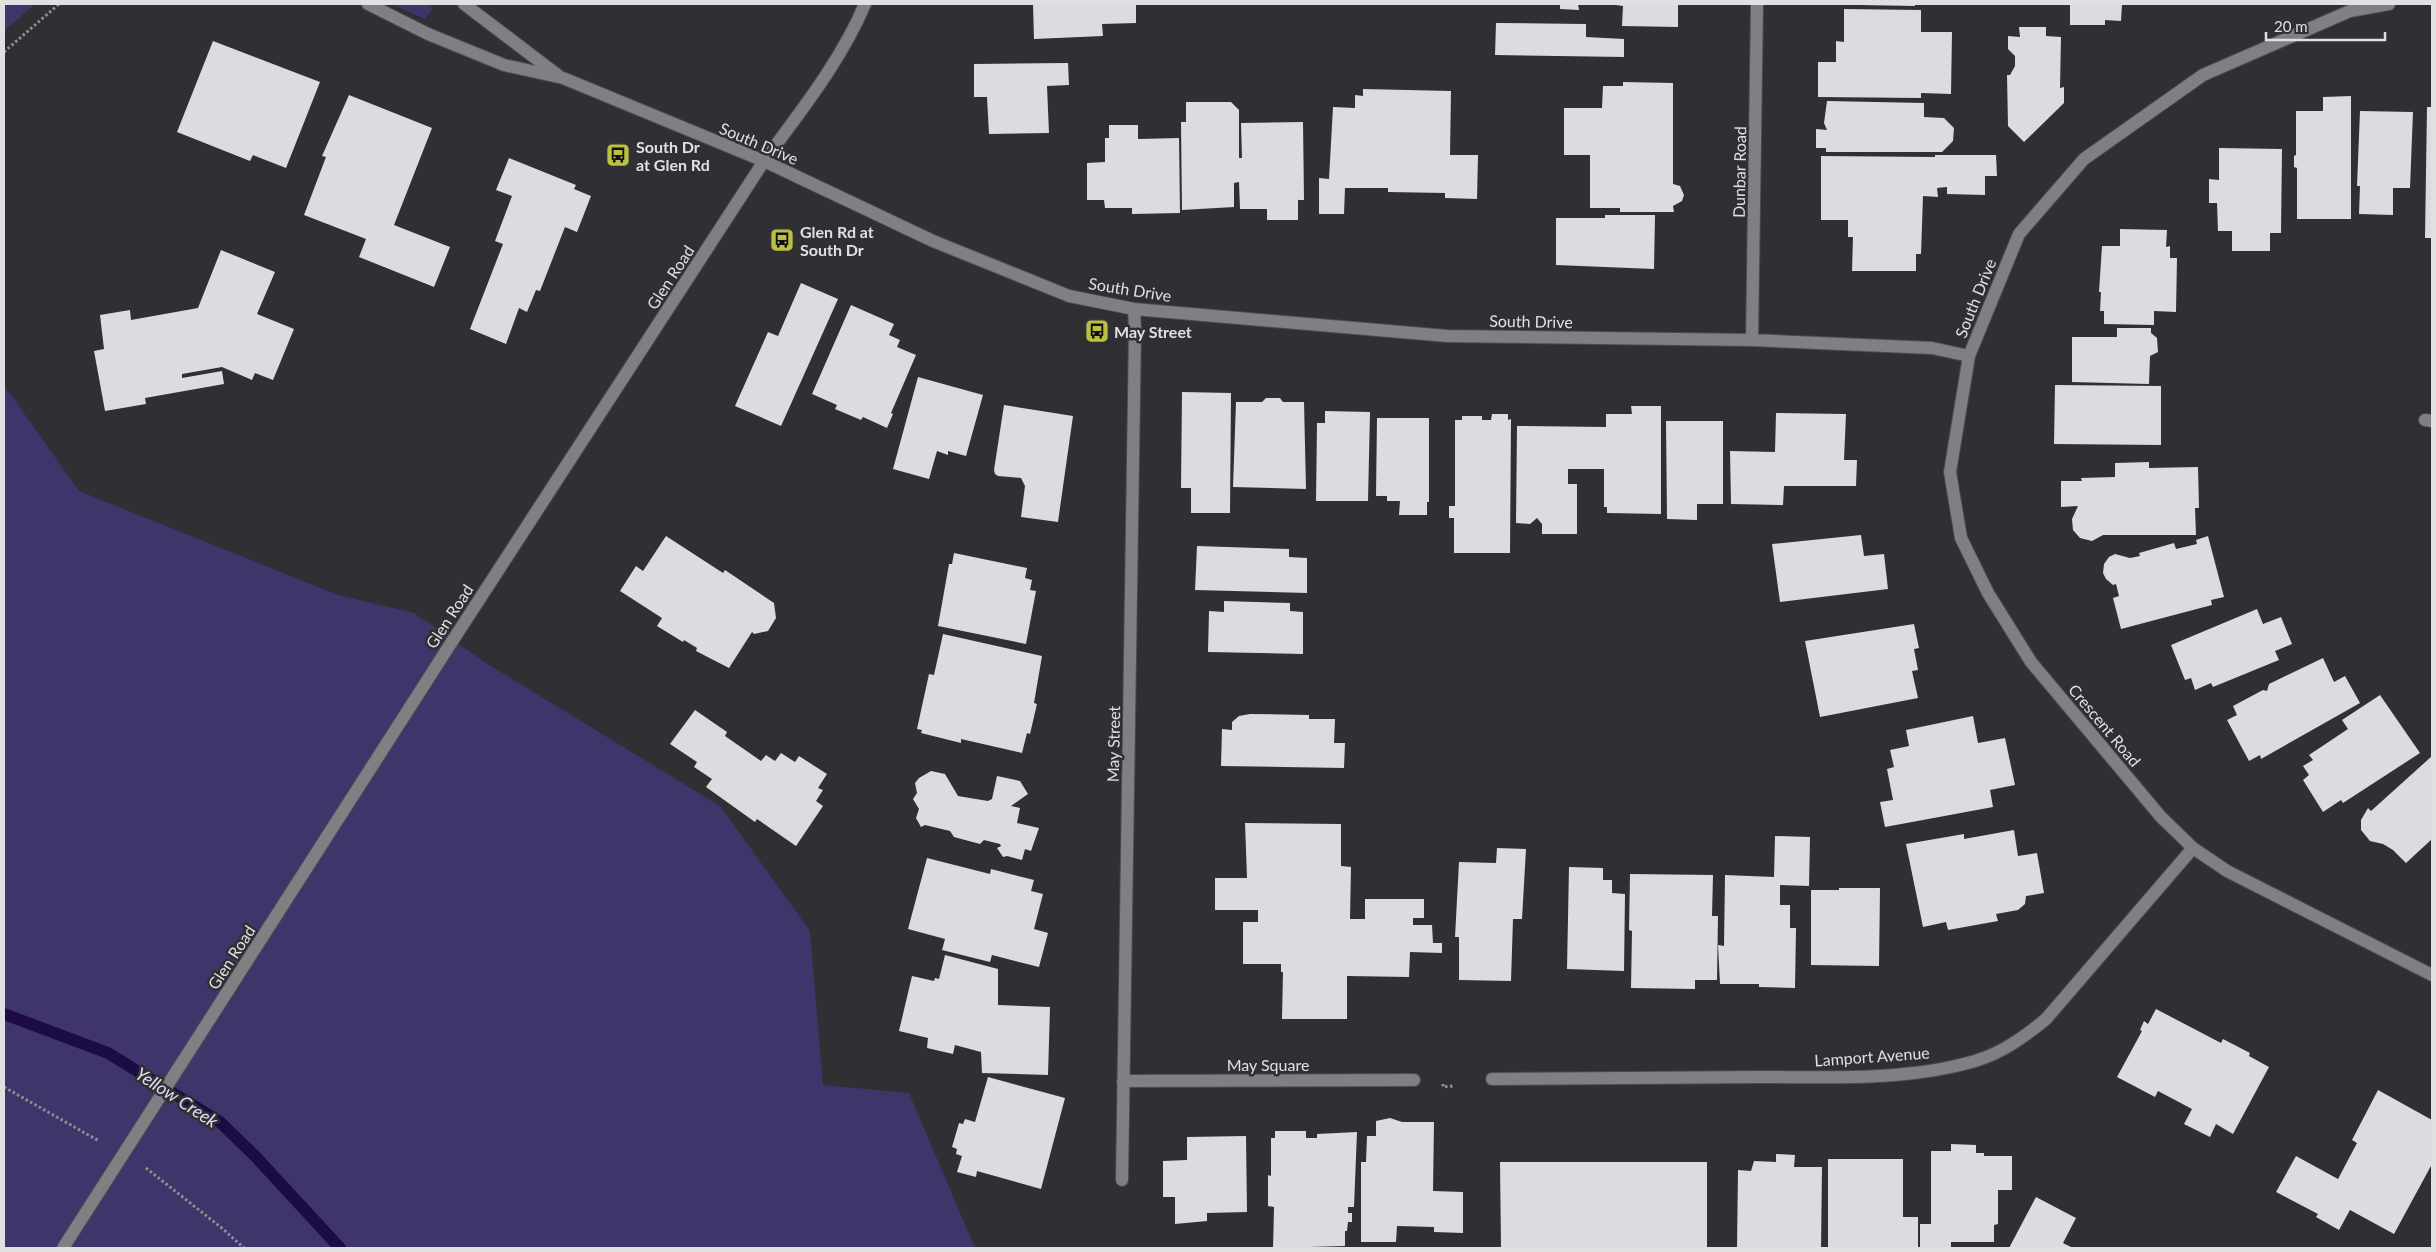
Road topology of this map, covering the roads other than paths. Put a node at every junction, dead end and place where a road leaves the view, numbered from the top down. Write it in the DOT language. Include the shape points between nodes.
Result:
graph roads {
  1 [pos="368,4"];
  2 [pos="464,4"];
  3 [pos="865,4"];
  4 [pos="1757,4"];
  5 [pos="2389,4"];
  6 [pos="563,78"];
  7 [pos="764,161"];
  8 [pos="1134,309"];
  9 [pos="1752,340"];
  10 [pos="1969,356"];
  11 [pos="2193,848"];
  12 [pos="2432,975"];
  13 [pos="1492,1079"];
  14 [pos="1414,1080"];
  15 [pos="1123,1081"];
  16 [pos="1122,1180"];
  17 [pos="63,1248"];
  1 -- 6 [label="street, South Drive" via="428,34 504,65"];
  2 -- 6 [label="street, South Drive"];
  3 -- 7 [label="street, Glen Road" via="856,25 810,98"];
  4 -- 9 [label="street, Dunbar Road"];
  5 -- 10 [label="street, South Drive" via="2350,11 2203,75 2084,159 2019,234"];
  6 -- 7 [label="street, South Drive"];
  7 -- 8 [label="street, South Drive" via="997,268 1069,296"];
  7 -- 17 [label="street, Glen Road, bridge"];
  8 -- 9 [label="street, South Drive" via="1447,336"];
  8 -- 15 [label="street, May Street"];
  9 -- 10 [label="street, South Drive" via="1932,348"];
  10 -- 11 [label="street, Crescent Road" via="1950,472 1961,538 1988,593 2031,662 2161,817"];
  11 -- 12 [label="street, Crescent Road" via="2226,871"];
  11 -- 13 [label="street, Lamport Avenue" via="2046,1019 2021,1039 1974,1061 1933,1070 1879,1075"];
  14 -- 15 [label="street, May Square"];
  15 -- 16 [label="street, May Street"];
}
